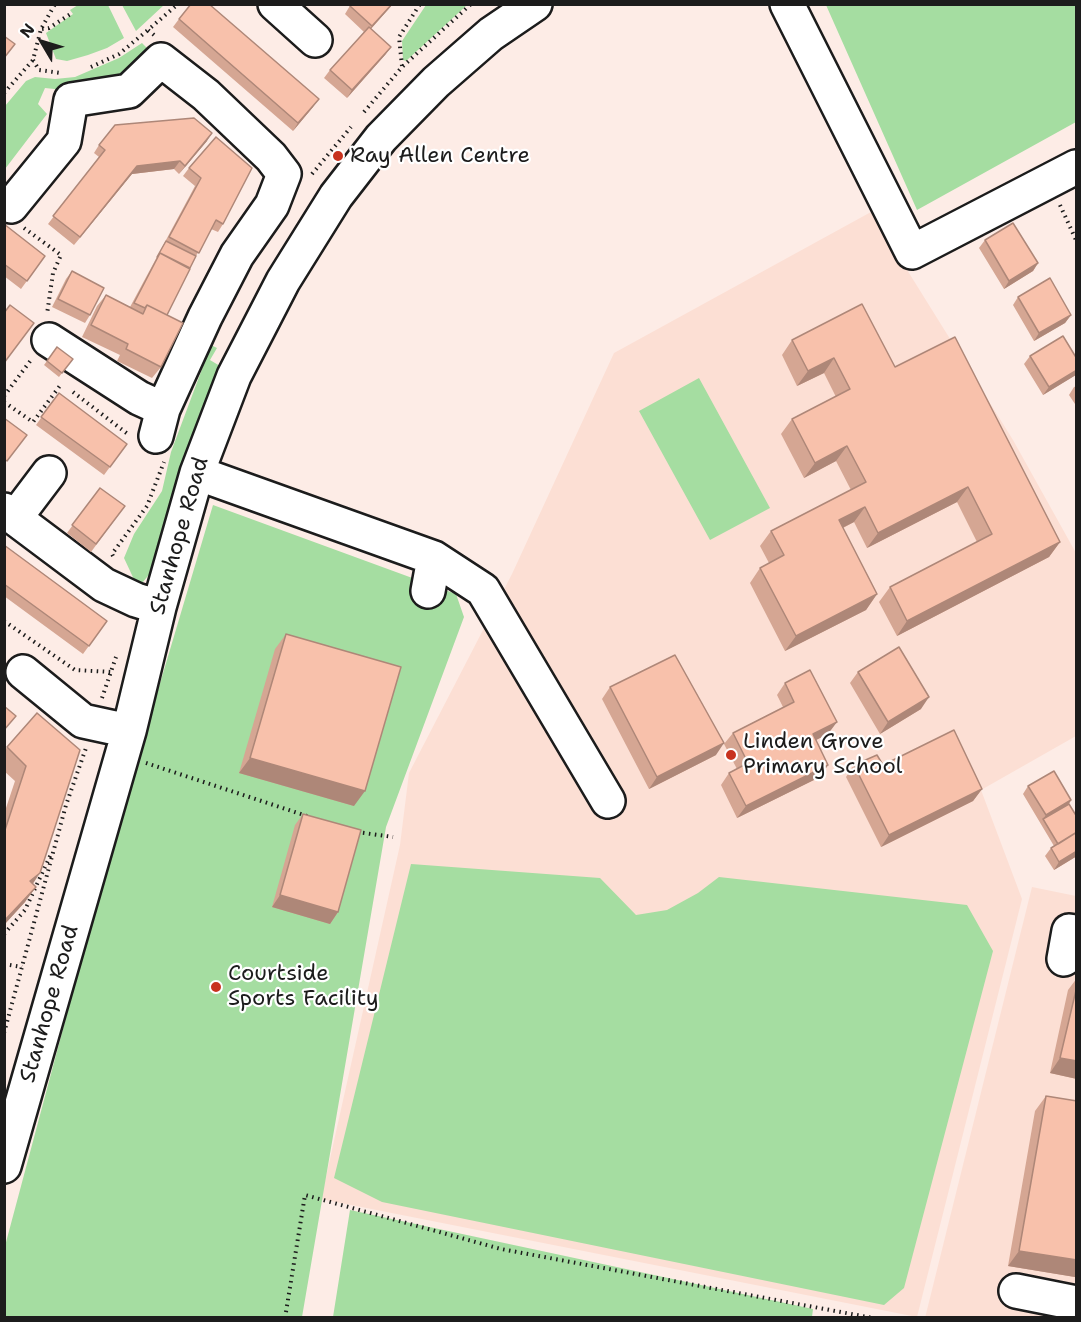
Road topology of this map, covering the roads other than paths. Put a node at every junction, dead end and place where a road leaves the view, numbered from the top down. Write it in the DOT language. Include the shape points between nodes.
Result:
graph roads {
  1 [pos="534,4"];
  2 [pos="788,4"];
  3 [pos="1077,167"];
  4 [pos="11,206"];
  5 [pos="237,255"];
  6 [pos="283,281"];
  7 [pos="40,350"];
  8 [pos="197,473"];
  9 [pos="49,474"];
  10 [pos="10,514"];
  11 [pos="434,558"];
  12 [pos="428,591"];
  13 [pos="159,607"];
  14 [pos="23,672"];
  15 [pos="125,742"];
  16 [pos="608,801"];
  17 [pos="9,1132"];
  18 [pos="4,1166"];
  19 [pos="1016,1291"];
  20 [pos="1077,1303"];
  1 -- 6 [label="street, Stanhope Road" via="490,34 381,138 336,196"];
  2 -- 3 [label="street" via="912,252"];
  4 -- 5 [label="street" via="64,141 67,85 129,91 161,60 206,95 284,174 272,205"];
  5 -- 6 [label="street"];
  5 -- 7 [label="street" via="162,433 139,398"];
  6 -- 8 [label="street, Stanhope Road" via="234,376"];
  8 -- 11 [label="street"];
  8 -- 13 [label="street, Stanhope Road"];
  9 -- 10 [label="street"];
  10 -- 13 [label="street" via="104,585"];
  11 -- 12 [label="street"];
  11 -- 16 [label="street" via="483,590"];
  13 -- 15 [label="street, Stanhope Road"];
  14 -- 15 [label="street" via="83,721"];
  15 -- 17 [label="street, Stanhope Road"];
  17 -- 18 [label="street, Stanhope Road"];
  19 -- 20 [label="street"];
}
